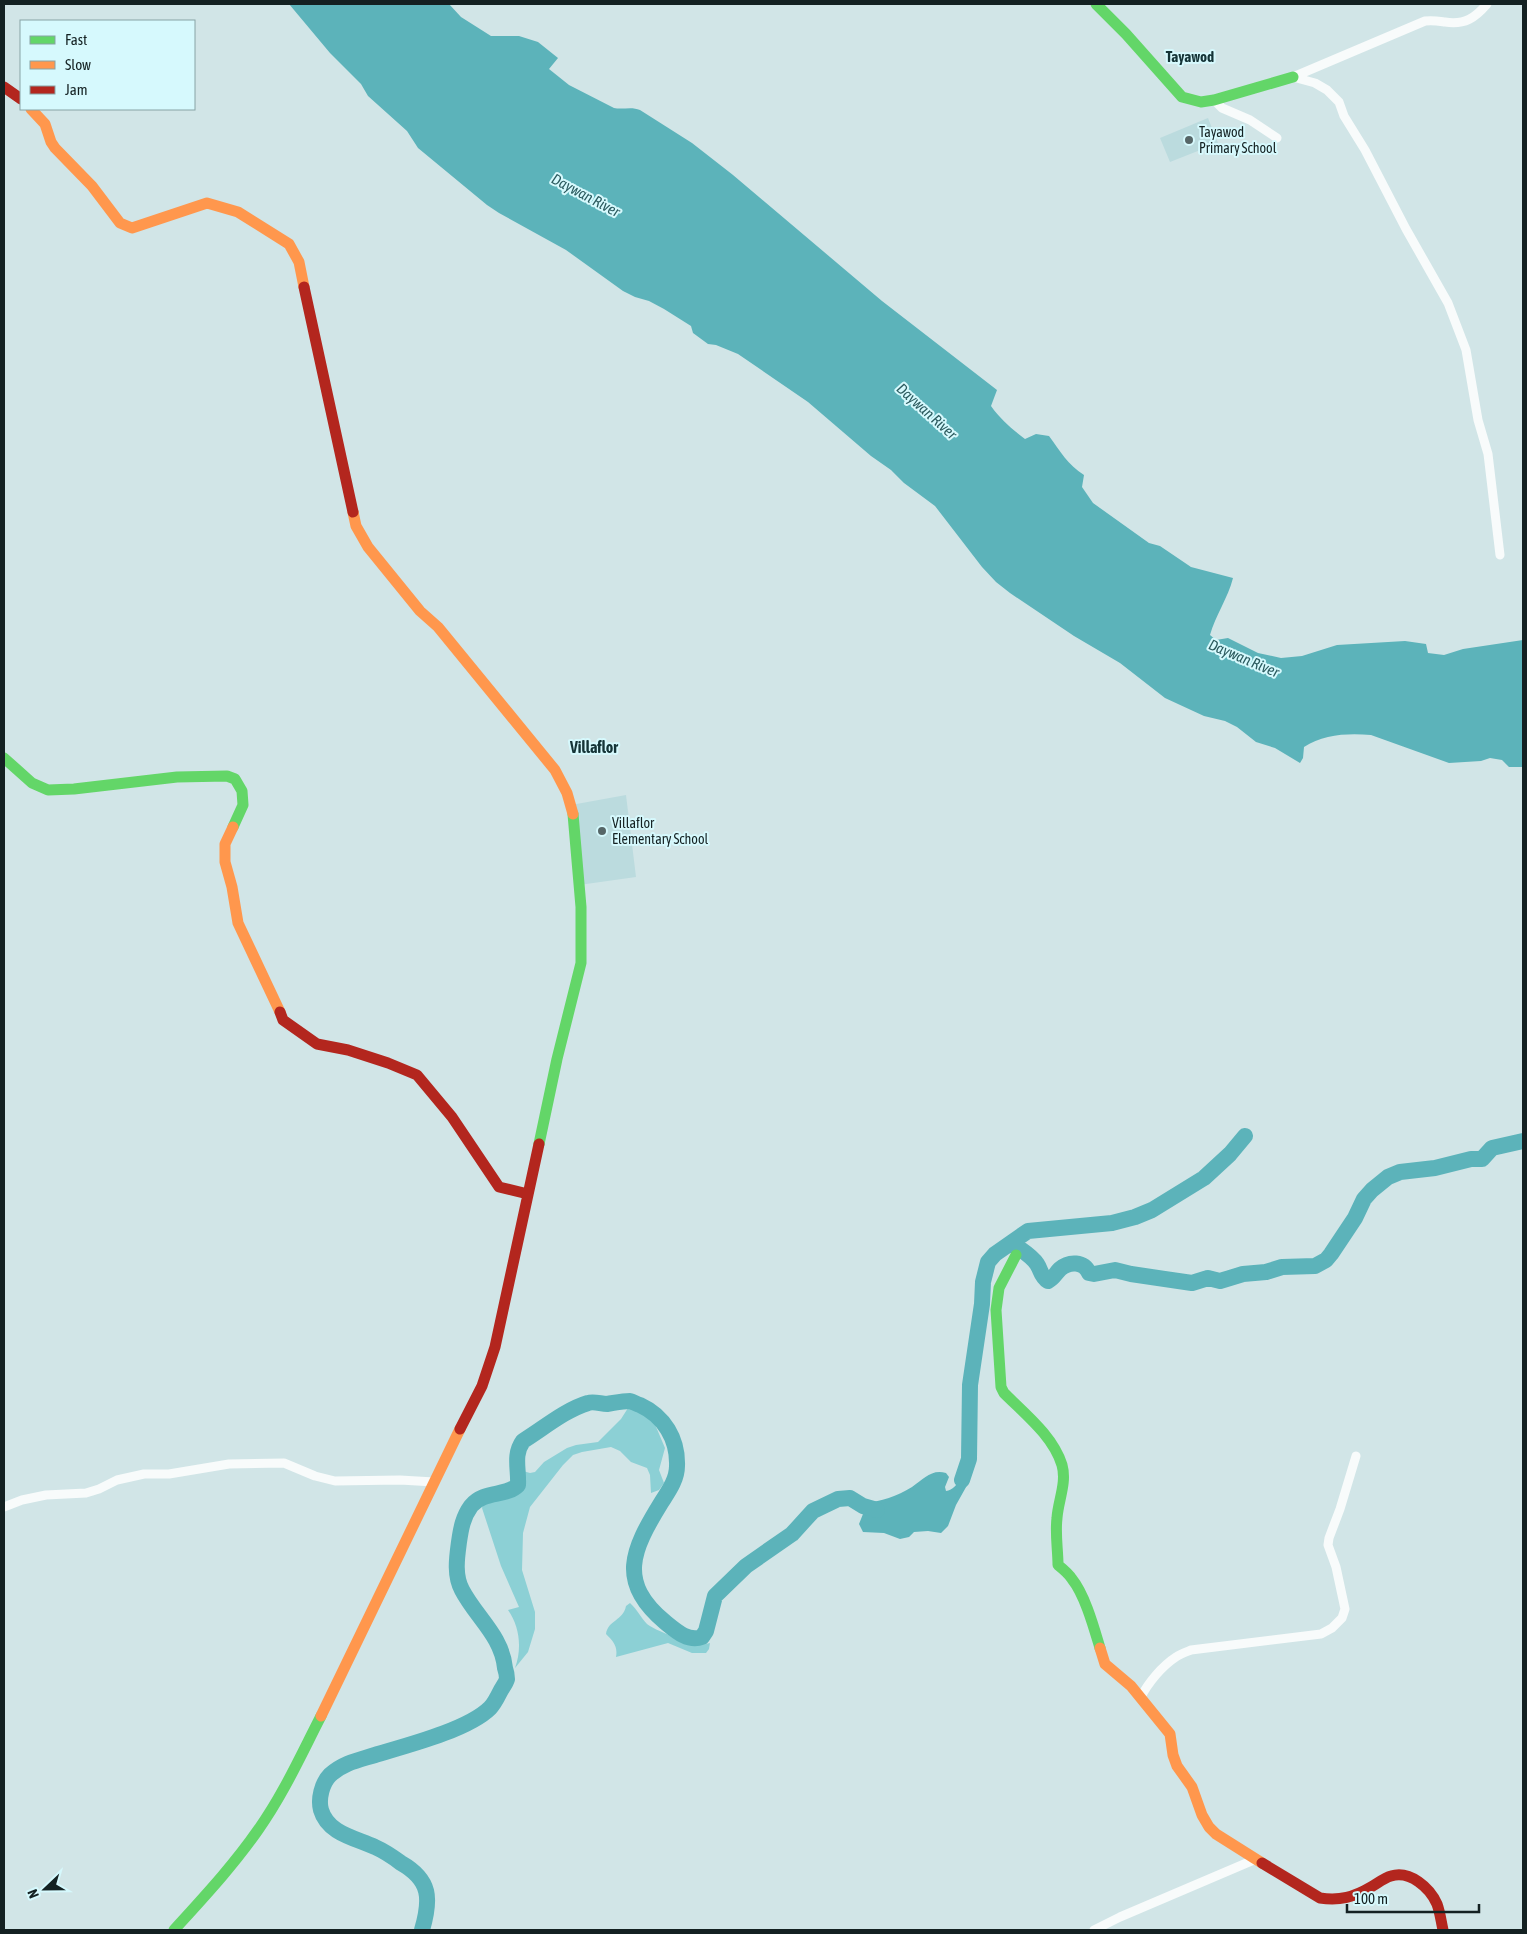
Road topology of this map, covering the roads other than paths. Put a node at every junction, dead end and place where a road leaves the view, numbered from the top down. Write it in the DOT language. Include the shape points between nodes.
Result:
graph roads {
  1 [pos="1096,4"];
  2 [pos="1487,4"];
  3 [pos="1293,77"];
  4 [pos="4,87"];
  5 [pos="20,98"];
  6 [pos="1214,100"];
  7 [pos="32,110"];
  8 [pos="1277,138"];
  9 [pos="1500,555"];
  10 [pos="4,758"];
  11 [pos="528,1194"];
  12 [pos="1016,1255"];
  13 [pos="1356,1456"];
  14 [pos="434,1482"];
  15 [pos="4,1507"];
  16 [pos="1141,1698"];
  17 [pos="1256,1858"];
  18 [pos="174,1930"];
  19 [pos="1094,1930"];
  20 [pos="1442,1930"];
  1 -- 6 [label="street" via="1175,92 1190,100"];
  2 -- 3 [label="street" via="1464,23 1425,21"];
  3 -- 6 [label="street"];
  3 -- 9 [label="street" via="1328,90 1339,102 1448,303 1466,350 1478,420 1488,454"];
  4 -- 5 [label="street"];
  6 -- 8 [label="street" via="1222,108 1250,120"];
  7 -- 11 [label="street" via="45,124 51,142 92,186 120,223 127,227 207,203 238,212 289,244 299,262 356,526 368,547 512,717 569,792 581,907 581,963"];
  10 -- 11 [label="street" via="32,783 48,790 177,777 228,776 235,779 244,795 243,805 225,844 225,862 238,923 283,1020 317,1044 348,1050 417,1075 452,1117 499,1187"];
  11 -- 14 [label="street" via="495,1347 482,1386"];
  12 -- 16 [label="street" via="999,1288 996,1310 1001,1387 1037,1426 1058,1455 1064,1476 1057,1516 1058,1565 1077,1586 1105,1664"];
  13 -- 16 [label="street" via="1328,1545 1336,1567 1344,1609 1342,1618 1321,1634 1191,1650 1162,1669"];
  14 -- 15 [label="street" via="335,1480 284,1464 229,1464 169,1474 144,1474 117,1480 86,1493 38,1497"];
  14 -- 18 [label="street" via="286,1784 258,1830"];
  16 -- 17 [label="street" via="1170,1734 1175,1761 1192,1787 1209,1827"];
  17 -- 19 [label="street"];
  17 -- 20 [label="street" via="1320,1898 1334,1901 1358,1895 1395,1874 1410,1876 1437,1904"];
}
